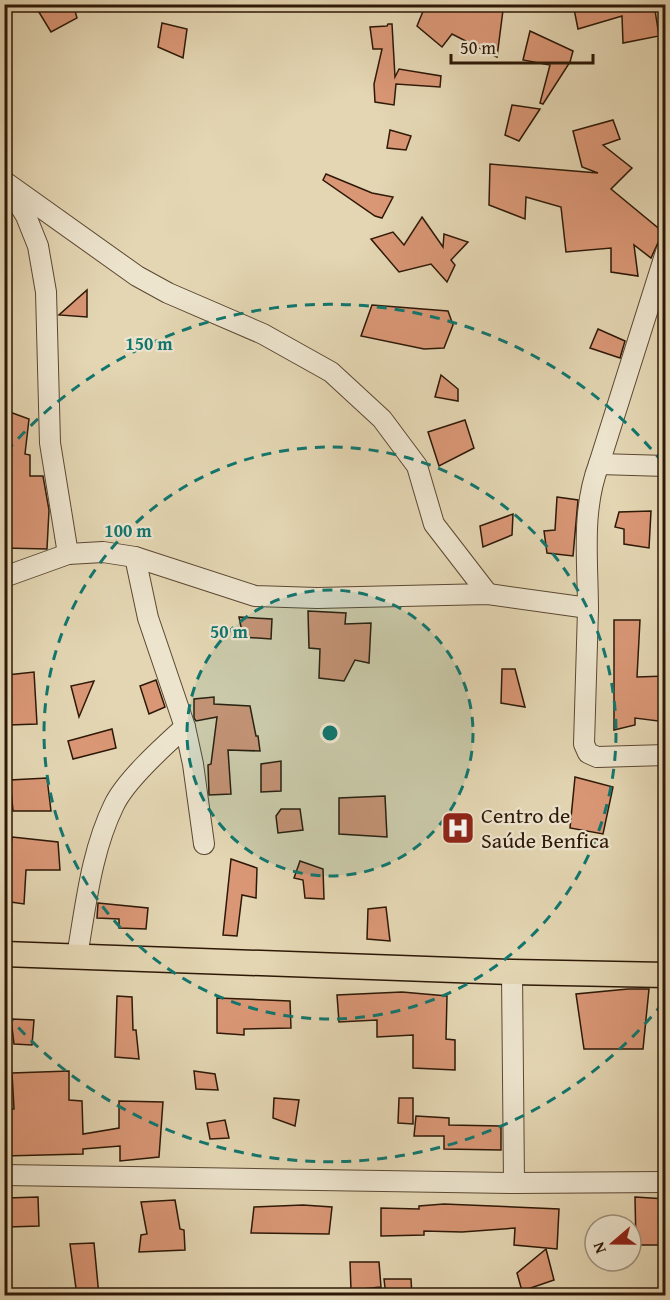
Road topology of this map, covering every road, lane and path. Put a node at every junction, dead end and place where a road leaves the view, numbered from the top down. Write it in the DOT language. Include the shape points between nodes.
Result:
graph roads {
  1 [pos="5,182"];
  2 [pos="666,252"];
  3 [pos="599,465"];
  4 [pos="666,466"];
  5 [pos="68,554"];
  6 [pos="135,557"];
  7 [pos="4,577"];
  8 [pos="488,594"];
  9 [pos="588,608"];
  10 [pos="185,727"];
  11 [pos="666,755"];
  12 [pos="204,843"];
  13 [pos="4,954"];
  14 [pos="77,956"];
  15 [pos="512,972"];
  16 [pos="666,975"];
  17 [pos="4,1175"];
  18 [pos="666,1182"];
  19 [pos="514,1183"];
  1 -- 5 [label="street" via="26,216 38,246 46,292 50,444"];
  1 -- 8 [label="street" via="137,276 263,334 331,372 382,419 417,466 434,524"];
  2 -- 3 [label="street"];
  3 -- 4 [label="street"];
  3 -- 9 [label="street" via="591,486 586,527"];
  5 -- 6 [label="street" via="103,552"];
  5 -- 7 [label="street"];
  6 -- 8 [label="street" via="255,596"];
  6 -- 10 [label="street" via="148,618"];
  8 -- 9 [label="street"];
  9 -- 11 [label="street" via="584,744 588,753 597,757"];
  10 -- 12 [label="street"];
  10 -- 14 [label="street" via="152,758 115,803 92,865"];
  13 -- 14 [label="main road"];
  14 -- 15 [label="main road"];
  15 -- 16 [label="main road"];
  15 -- 19 [label="street"];
  17 -- 19 [label="street"];
  18 -- 19 [label="street"];
}
